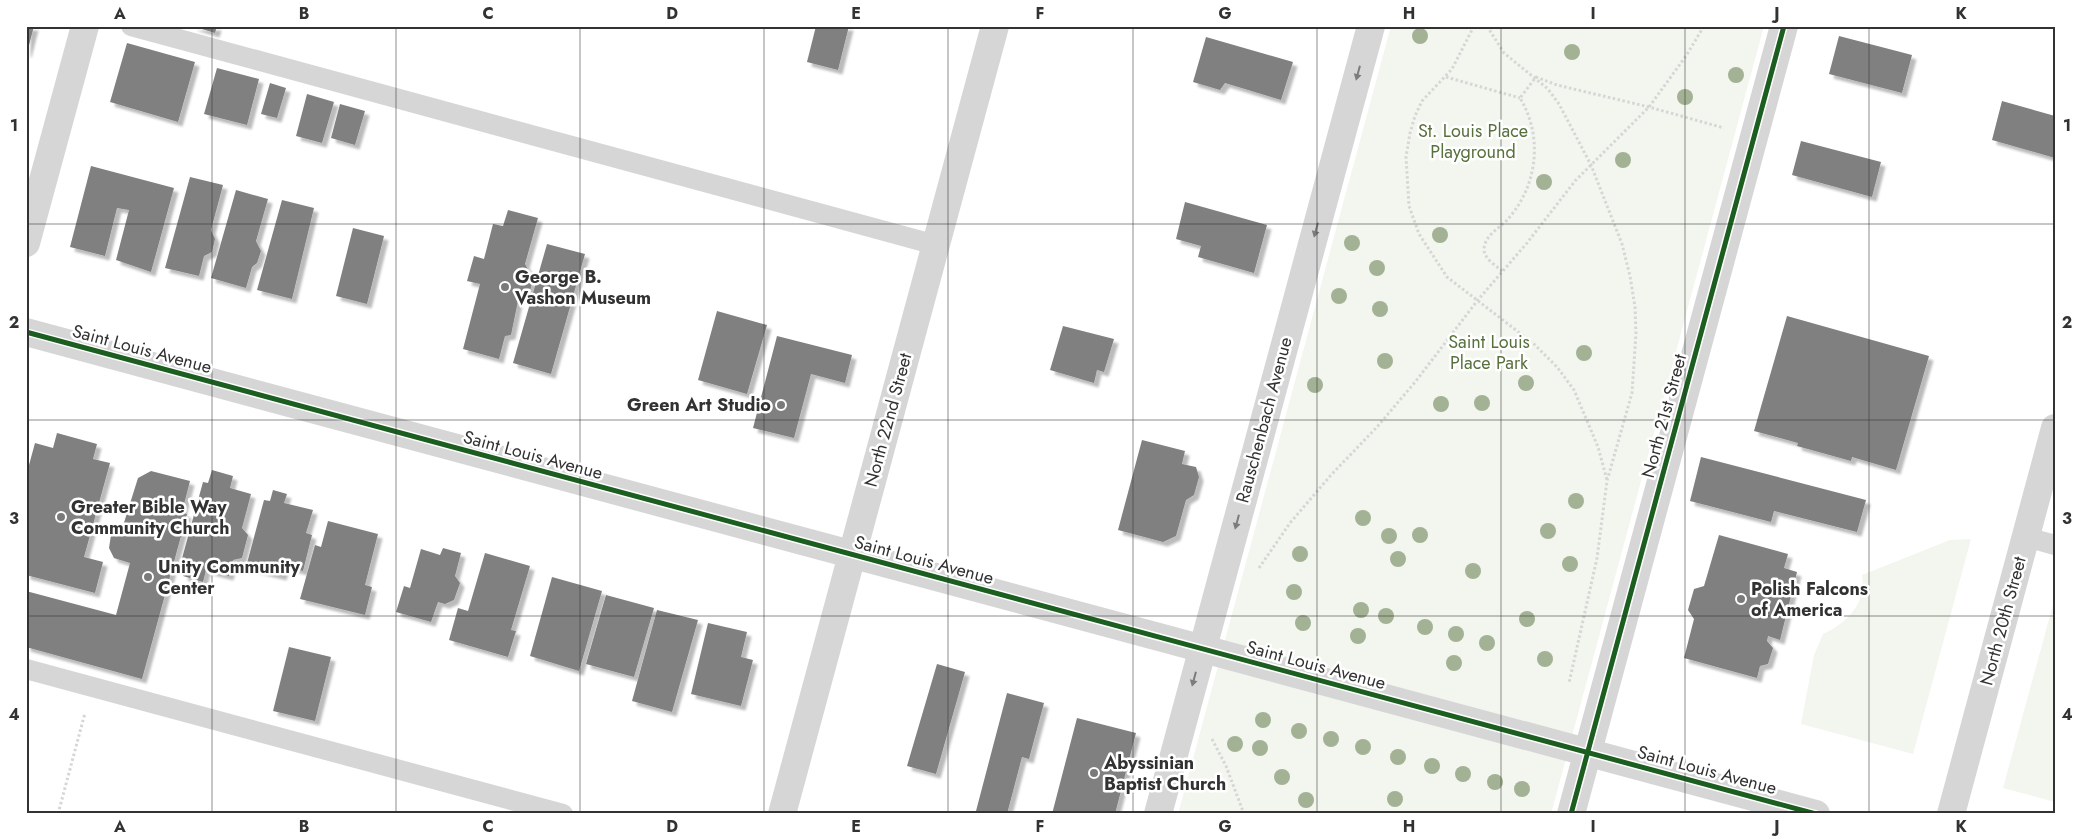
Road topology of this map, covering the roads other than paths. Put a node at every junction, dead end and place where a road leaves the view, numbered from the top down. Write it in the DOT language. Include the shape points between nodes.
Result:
graph roads {
  1 [pos="85,26"];
  2 [pos="131,26"];
  3 [pos="995,26"];
  4 [pos="1371,26"];
  5 [pos="1784,26"];
  6 [pos="26,243"];
  7 [pos="936,245"];
  8 [pos="26,332"];
  9 [pos="2055,428"];
  10 [pos="2026,537"];
  11 [pos="2055,545"];
  12 [pos="852,555"];
  13 [pos="1202,648"];
  14 [pos="26,668"];
  15 [pos="1587,753"];
  16 [pos="563,814"];
  17 [pos="782,814"];
  18 [pos="1158,814"];
  19 [pos="1571,814"];
  20 [pos="1816,814"];
  21 [pos="1951,814"];
  1 -- 6 [label="street"];
  2 -- 7 [label="lane"];
  3 -- 7 [label="street, North 22nd Street"];
  4 -- 13 [label="street, Rauschenbach Avenue, one-way"];
  5 -- 15 [label="street, North 21st Street"];
  7 -- 12 [label="street, North 22nd Street"];
  8 -- 12 [label="street, Saint Louis Avenue"];
  9 -- 10 [label="street, North 20th Street"];
  10 -- 11 [label="lane"];
  10 -- 21 [label="street, North 20th Street"];
  12 -- 13 [label="street, Saint Louis Avenue"];
  12 -- 17 [label="street, North 22nd Street"];
  13 -- 15 [label="street, Saint Louis Avenue"];
  13 -- 18 [label="street, Rauschenbach Avenue, one-way"];
  14 -- 16 [label="lane"];
  15 -- 19 [label="street, North 21st Street"];
  15 -- 20 [label="street, Saint Louis Avenue"];
}
